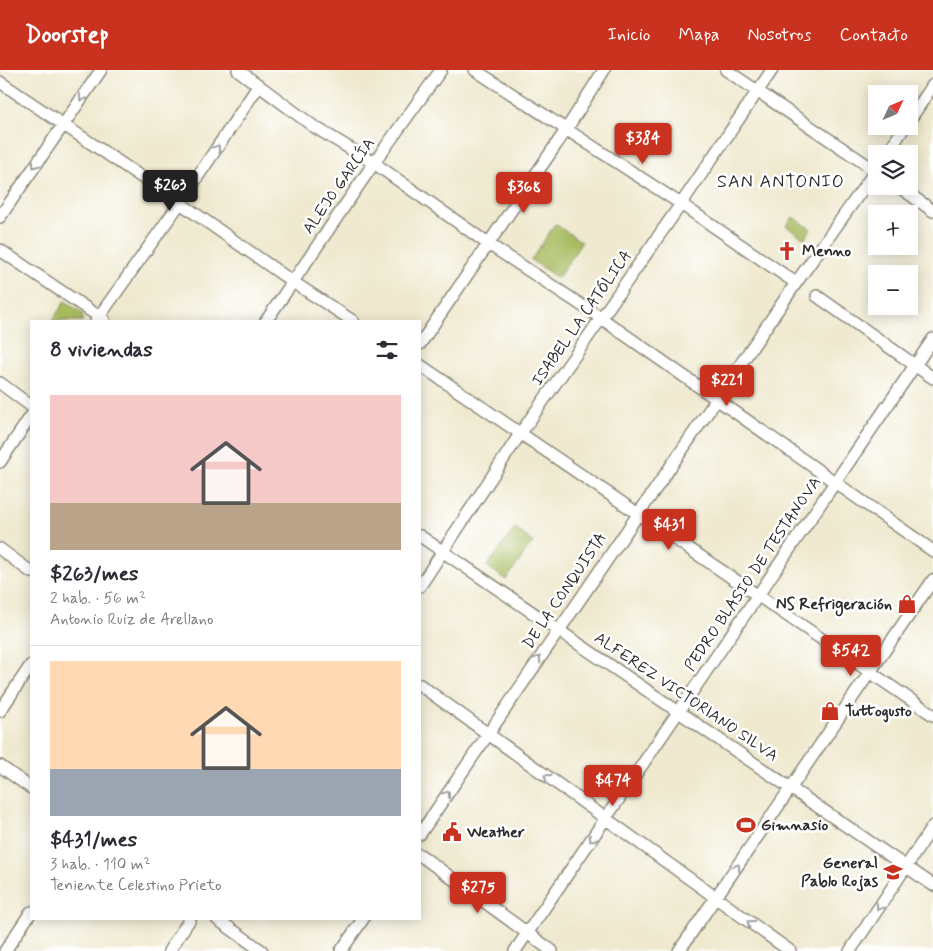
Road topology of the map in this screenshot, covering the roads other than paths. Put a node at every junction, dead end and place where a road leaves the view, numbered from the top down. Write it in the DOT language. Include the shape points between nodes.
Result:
graph roads {
  1 [pos="101,70"];
  2 [pos="238,70"];
  3 [pos="441,70"];
  4 [pos="475,70"];
  5 [pos="604,70"];
  6 [pos="726,70"];
  7 [pos="772,70"];
  8 [pos="0,82"];
  9 [pos="259,84"];
  10 [pos="933,85"];
  11 [pos="757,91"];
  12 [pos="918,108"];
  13 [pos="63,125"];
  14 [pos="566,130"];
  15 [pos="374,164"];
  16 [pos="868,165"];
  17 [pos="868,181"];
  18 [pos="911,195"];
  19 [pos="180,203"];
  20 [pos="680,204"];
  21 [pos="933,211"];
  22 [pos="0,217"];
  23 [pos="487,243"];
  24 [pos="0,250"];
  25 [pos="293,282"];
  26 [pos="796,283"];
  27 [pos="817,296"];
  28 [pos="601,318"];
  29 [pos="100,320"];
  30 [pos="267,320"];
  31 [pos="351,320"];
  32 [pos="933,338"];
  33 [pos="421,342"];
  34 [pos="915,365"];
  35 [pos="421,366"];
  36 [pos="933,378"];
  37 [pos="0,383"];
  38 [pos="716,398"];
  39 [pos="30,405"];
  40 [pos="30,417"];
  41 [pos="520,434"];
  42 [pos="0,462"];
  43 [pos="836,481"];
  44 [pos="638,514"];
  45 [pos="421,537"];
  46 [pos="0,549"];
  47 [pos="933,551"];
  48 [pos="443,552"];
  49 [pos="30,571"];
  50 [pos="933,580"];
  51 [pos="421,585"];
  52 [pos="758,595"];
  53 [pos="558,630"];
  54 [pos="30,666"];
  55 [pos="870,673"];
  56 [pos="421,686"];
  57 [pos="0,710"];
  58 [pos="678,712"];
  59 [pos="933,715"];
  60 [pos="488,734"];
  61 [pos="0,766"];
  62 [pos="30,787"];
  63 [pos="791,788"];
  64 [pos="606,819"];
  65 [pos="933,826"];
  66 [pos="421,833"];
  67 [pos="421,856"];
  68 [pos="906,867"];
  69 [pos="933,885"];
  70 [pos="716,898"];
  71 [pos="30,913"];
  72 [pos="189,920"];
  73 [pos="218,920"];
  74 [pos="362,920"];
  75 [pos="527,933"];
  76 [pos="4,951"];
  77 [pos="169,951"];
  78 [pos="262,951"];
  79 [pos="341,951"];
  80 [pos="515,951"];
  81 [pos="552,951"];
  82 [pos="680,951"];
  83 [pos="790,951"];
  84 [pos="850,951"];
  1 -- 13 [label="street, one-way"];
  2 -- 9 [label="street"];
  3 -- 15 [label="street, ALEJO GARCÍA"];
  4 -- 14 [label="street"];
  5 -- 14 [label="street"];
  6 -- 11 [label="street"];
  7 -- 11 [label="street, ISABEL LA CATÓLICA"];
  8 -- 13 [label="street"];
  9 -- 15 [label="street" via="313,126"];
  19 -- 9 [label="street, one-way"];
  10 -- 12 [label="street"];
  11 -- 16 [label="street"];
  11 -- 20 [label="street, ISABEL LA CATÓLICA"];
  13 -- 19 [label="street"];
  13 -- 22 [label="street, one-way"];
  14 -- 20 [label="street"];
  14 -- 23 [label="street"];
  15 -- 23 [label="street"];
  15 -- 25 [label="street, ALEJO GARCÍA"];
  17 -- 26 [label="street, DE LA CONQUISTA"];
  18 -- 21 [label="street"];
  19 -- 25 [label="street"];
  19 -- 29 [label="street"];
  20 -- 26 [label="street"];
  20 -- 28 [label="street, ISABEL LA CATÓLICA"];
  23 -- 28 [label="street"];
  23 -- 33 [label="street"];
  24 -- 29 [label="street"];
  25 -- 30 [label="street, ALEJO GARCÍA"];
  25 -- 31 [label="street"];
  26 -- 38 [label="street, DE LA CONQUISTA"];
  27 -- 34 [label="street"];
  28 -- 38 [label="street"];
  28 -- 41 [label="street, ISABEL LA CATÓLICA"];
  32 -- 34 [label="street, PEDRO BLASIO DE TESTANOVA"];
  34 -- 36 [label="street"];
  34 -- 43 [label="street, PEDRO BLASIO DE TESTANOVA"];
  35 -- 41 [label="street"];
  37 -- 39 [label="street"];
  38 -- 43 [label="street"];
  38 -- 44 [label="street, DE LA CONQUISTA"];
  40 -- 42 [label="street"];
  41 -- 44 [label="street"];
  41 -- 48 [label="street, ISABEL LA CATÓLICA"];
  43 -- 47 [label="street"];
  43 -- 52 [label="street, PEDRO BLASIO DE TESTANOVA"];
  44 -- 52 [label="street"];
  44 -- 53 [label="street, DE LA CONQUISTA"];
  45 -- 48 [label="street, ALFEREZ VICTORIANO SILVA"];
  46 -- 49 [label="street"];
  48 -- 51 [label="street, ISABEL LA CATÓLICA"];
  48 -- 53 [label="street, ALFEREZ VICTORIANO SILVA"];
  50 -- 55 [label="street"];
  52 -- 55 [label="street"];
  52 -- 58 [label="street, PEDRO BLASIO DE TESTANOVA"];
  53 -- 58 [label="street, ALFEREZ VICTORIANO SILVA"];
  60 -- 53 [label="street, DE LA CONQUISTA, one-way"];
  54 -- 57 [label="street"];
  55 -- 59 [label="street"];
  55 -- 63 [label="street"];
  56 -- 60 [label="street"];
  58 -- 63 [label="street, ALFEREZ VICTORIANO SILVA"];
  58 -- 64 [label="street, PEDRO BLASIO DE TESTANOVA"];
  64 -- 60 [label="street, one-way"];
  66 -- 60 [label="street, DE LA CONQUISTA, one-way"];
  61 -- 62 [label="street"];
  63 -- 68 [label="street, ALFEREZ VICTORIANO SILVA"];
  70 -- 63 [label="street, one-way"];
  64 -- 70 [label="street"];
  64 -- 75 [label="street, PEDRO BLASIO DE TESTANOVA, one-way"];
  65 -- 68 [label="street"];
  67 -- 75 [label="street"];
  68 -- 69 [label="street, ALFEREZ VICTORIANO SILVA"];
  68 -- 84 [label="street, one-way"];
  70 -- 82 [label="street"];
  83 -- 70 [label="street, one-way"];
  71 -- 76 [label="street"];
  72 -- 77 [label="street"];
  73 -- 78 [label="street"];
  74 -- 79 [label="street"];
  75 -- 80 [label="street, PEDRO BLASIO DE TESTANOVA"];
  75 -- 81 [label="street"];
}
